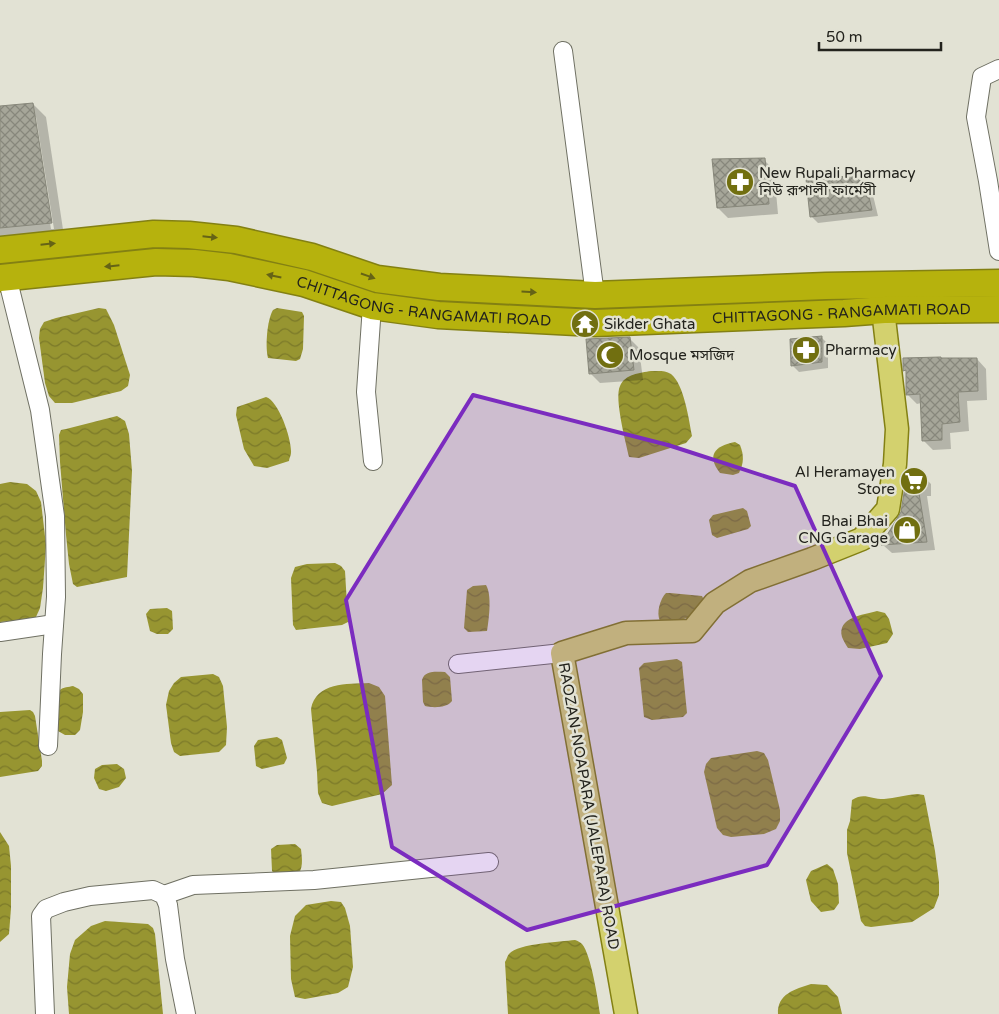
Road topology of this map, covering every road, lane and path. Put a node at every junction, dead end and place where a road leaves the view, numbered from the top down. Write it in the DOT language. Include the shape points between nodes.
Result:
graph roads {
  1 [pos="563,51"];
  2 [pos="999,69"];
  3 [pos="0,250"];
  4 [pos="999,251"];
  5 [pos="999,274"];
  6 [pos="4,277"];
  7 [pos="595,295"];
  8 [pos="882,297"];
  9 [pos="372,306"];
  10 [pos="999,309"];
  11 [pos="373,461"];
  12 [pos="54,624"];
  13 [pos="0,632"];
  14 [pos="562,653"];
  15 [pos="458,664"];
  16 [pos="48,746"];
  17 [pos="488,862"];
  18 [pos="164,895"];
  19 [pos="45,1014"];
  20 [pos="186,1014"];
  21 [pos="626,1014"];
  1 -- 7 [label="street"];
  2 -- 4 [label="street" via="982,77 976,117"];
  3 -- 7 [label="highway, CHITTAGONG - RANGAMATI ROAD, one-way" via="147,235 190,235 236,240 312,257 379,279 439,287"];
  5 -- 8 [label="highway, CHITTAGONG - RANGAMATI ROAD"];
  9 -- 6 [label="highway, CHITTAGONG - RANGAMATI ROAD, one-way" via="304,283 194,262 156,262"];
  6 -- 12 [label="street" via="40,410 55,516"];
  7 -- 8 [label="highway, CHITTAGONG - RANGAMATI ROAD"];
  8 -- 9 [label="highway, CHITTAGONG - RANGAMATI ROAD" via="844,314 596,323 438,315"];
  8 -- 10 [label="highway, CHITTAGONG - RANGAMATI ROAD"];
  8 -- 14 [label="main road, RAOZAN-NOAPARA (JALEPARA) ROAD" via="897,429 888,509 862,539 750,581 715,603 692,630 626,633"];
  9 -- 11 [label="street" via="366,392"];
  12 -- 13 [label="street"];
  12 -- 16 [label="street"];
  14 -- 15 [label="street"];
  14 -- 21 [label="main road, RAOZAN-NOAPARA (JALEPARA) ROAD"];
  17 -- 18 [label="street" via="314,880 193,885"];
  18 -- 19 [label="street" via="153,890 90,896 46,909 41,916"];
  18 -- 20 [label="street"];
}
